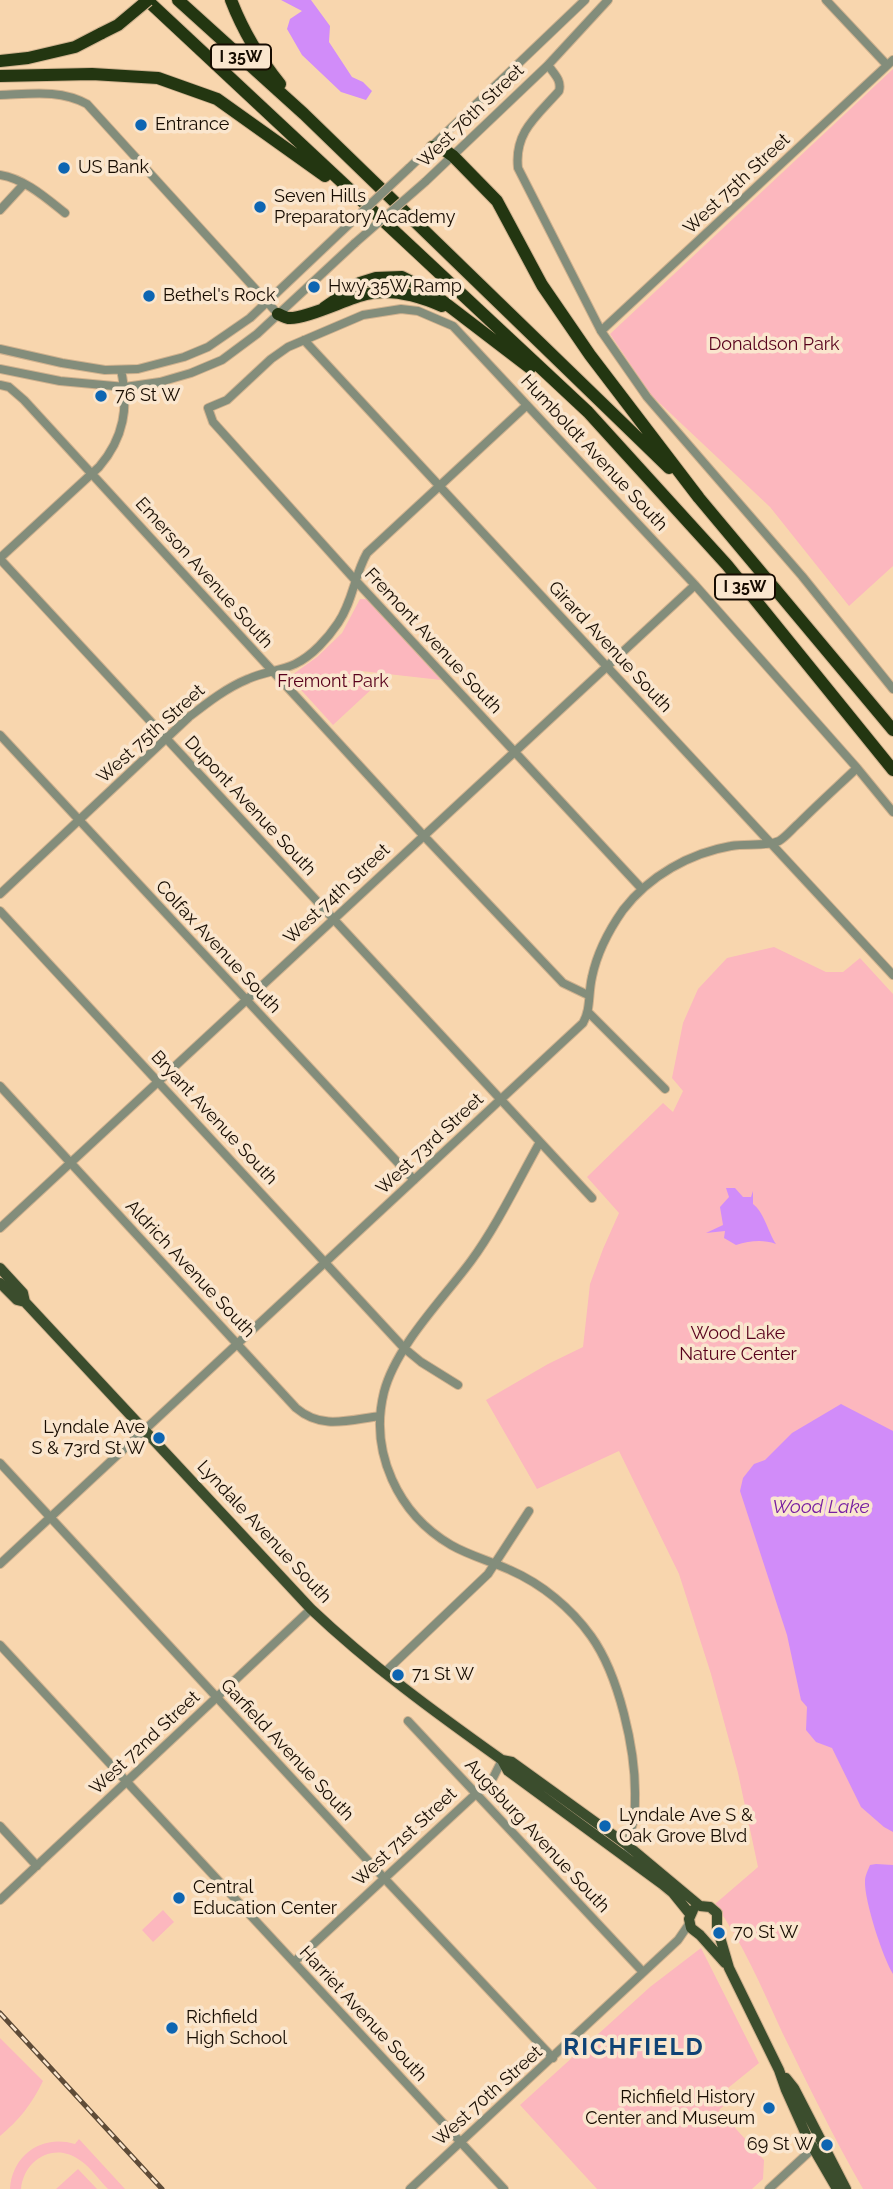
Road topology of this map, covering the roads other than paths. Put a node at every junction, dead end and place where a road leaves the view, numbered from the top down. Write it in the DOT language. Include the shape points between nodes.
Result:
graph roads {
  1 [pos="147,0"];
  2 [pos="178,0"];
  3 [pos="231,0"];
  4 [pos="585,0"];
  5 [pos="608,0"];
  6 [pos="826,0"];
  7 [pos="100,34"];
  8 [pos="0,55"];
  9 [pos="0,61"];
  10 [pos="890,62"];
  11 [pos="548,65"];
  12 [pos="0,75"];
  13 [pos="0,95"];
  14 [pos="304,114"];
  15 [pos="432,147"];
  16 [pos="453,156"];
  17 [pos="0,175"];
  18 [pos="24,184"];
  19 [pos="368,207"];
  20 [pos="0,210"];
  21 [pos="65,213"];
  22 [pos="267,301"];
  23 [pos="278,314"];
  24 [pos="601,331"];
  25 [pos="304,340"];
  26 [pos="0,349"];
  27 [pos="0,369"];
  28 [pos="121,370"];
  29 [pos="0,385"];
  30 [pos="125,387"];
  31 [pos="527,405"];
  32 [pos="208,408"];
  33 [pos="588,412"];
  34 [pos="92,474"];
  35 [pos="440,487"];
  36 [pos="699,498"];
  37 [pos="0,559"];
  38 [pos="356,581"];
  39 [pos="695,585"];
  40 [pos="607,667"];
  41 [pos="272,671"];
  42 [pos="893,689"];
  43 [pos="893,730"];
  44 [pos="0,735"];
  45 [pos="166,739"];
  46 [pos="514,752"];
  47 [pos="857,768"];
  48 [pos="893,770"];
  49 [pos="893,812"];
  50 [pos="79,820"];
  51 [pos="423,835"];
  52 [pos="768,842"];
  53 [pos="642,889"];
  54 [pos="0,894"];
  55 [pos="0,911"];
  56 [pos="333,919"];
  57 [pos="893,975"];
  58 [pos="588,995"];
  59 [pos="246,1000"];
  60 [pos="589,1013"];
  61 [pos="159,1081"];
  62 [pos="0,1086"];
  63 [pos="665,1089"];
  64 [pos="501,1099"];
  65 [pos="540,1142"];
  66 [pos="71,1162"];
  67 [pos="414,1180"];
  68 [pos="592,1198"];
  69 [pos="0,1228"];
  70 [pos="325,1262"];
  71 [pos="0,1268"];
  72 [pos="0,1283"];
  73 [pos="25,1302"];
  74 [pos="237,1344"];
  75 [pos="404,1348"];
  76 [pos="458,1385"];
  77 [pos="380,1416"];
  78 [pos="145,1430"];
  79 [pos="0,1463"];
  80 [pos="528,1511"];
  81 [pos="50,1518"];
  82 [pos="0,1564"];
  83 [pos="494,1564"];
  84 [pos="311,1609"];
  85 [pos="0,1645"];
  86 [pos="384,1673"];
  87 [pos="217,1697"];
  88 [pos="408,1721"];
  89 [pos="502,1760"];
  90 [pos="127,1782"];
  91 [pos="476,1792"];
  92 [pos="0,1826"];
  93 [pos="627,1845"];
  94 [pos="629,1859"];
  95 [pos="37,1866"];
  96 [pos="384,1878"];
  97 [pos="0,1900"];
  98 [pos="700,1906"];
  99 [pos="690,1919"];
  100 [pos="717,1927"];
  101 [pos="699,1934"];
  102 [pos="678,1940"];
  103 [pos="294,1962"];
  104 [pos="729,1968"];
  105 [pos="643,1972"];
  106 [pos="553,2058"];
  107 [pos="460,2142"];
  108 [pos="818,2147"];
  109 [pos="410,2189"];
  110 [pos="504,2189"];
  111 [pos="769,2189"];
  112 [pos="837,2189"];
  113 [pos="845,2189"];
  1 -- 7 [label="highway, bridge"];
  1 -- 19 [label="highway, I 35W"];
  2 -- 14 [label="highway, I 35W"];
  3 -- 14 [label="highway" via="261,60"];
  4 -- 15 [label="street, West 76th Street"];
  5 -- 11 [label="street, West 76th Street"];
  6 -- 10 [label="street"];
  7 -- 8 [label="highway" via="50,50"];
  7 -- 9 [label="highway" via="75,47"];
  10 -- 24 [label="street, West 75th Street"];
  11 -- 16 [label="street, West 76th Street"];
  11 -- 24 [label="street" via="559,80 559,92 525,129 518,146 518,168"];
  12 -- 19 [label="highway" via="132,76 181,86 217,99"];
  13 -- 22 [label="street" via="57,93 87,104"];
  14 -- 36 [label="highway, I 35W"];
  15 -- 16 [label="highway"];
  15 -- 22 [label="street, West 76th Street, bridge"];
  16 -- 23 [label="street, West 76th Street, bridge"];
  16 -- 36 [label="highway" via="498,201 542,285"];
  17 -- 18 [label="street"];
  18 -- 20 [label="street"];
  18 -- 21 [label="street"];
  19 -- 33 [label="highway, I 35W"];
  22 -- 23 [label="street"];
  22 -- 28 [label="street, West 76th Street" via="208,347 158,365"];
  23 -- 30 [label="street, West 76th Street" via="222,360 159,382"];
  23 -- 33 [label="highway" via="289,318 324,308 360,283 402,277 455,311"];
  24 -- 42 [label="street" via="674,429"];
  25 -- 31 [label="street, Humboldt Avenue South" via="371,313 418,311 460,332"];
  25 -- 32 [label="street, Humboldt Avenue South" via="280,352 228,400"];
  25 -- 35 [label="street, Girard Avenue South"];
  26 -- 28 [label="street, West 76th Street" via="75,366"];
  27 -- 30 [label="street, West 76th Street"];
  28 -- 30 [label="street"];
  29 -- 34 [label="street, Emerson Avenue South" via="24,400"];
  30 -- 34 [label="street" via="119,435"];
  31 -- 35 [label="street, West 75th Street"];
  31 -- 39 [label="street, Humboldt Avenue South"];
  32 -- 38 [label="street, Fremont Avenue South" via="213,422"];
  33 -- 48 [label="highway, I 35W" via="727,565"];
  34 -- 37 [label="street"];
  34 -- 41 [label="street, Emerson Avenue South"];
  35 -- 38 [label="street, West 75th Street" via="367,553"];
  35 -- 40 [label="street, Girard Avenue South"];
  36 -- 43 [label="highway, I 35W"];
  37 -- 45 [label="street, Dupont Avenue South"];
  38 -- 41 [label="street, West 75th Street" via="338,624 325,639 296,663"];
  38 -- 46 [label="street, Fremont Avenue South"];
  39 -- 40 [label="street, West 74th Street"];
  39 -- 47 [label="street, Humboldt Avenue South"];
  40 -- 46 [label="street, West 74th Street"];
  40 -- 52 [label="street, Girard Avenue South"];
  41 -- 45 [label="street, West 75th Street" via="207,702"];
  41 -- 51 [label="street, Emerson Avenue South"];
  44 -- 50 [label="street, Colfax Avenue South"];
  45 -- 50 [label="street, West 75th Street"];
  45 -- 56 [label="street, Dupont Avenue South"];
  46 -- 51 [label="street, West 74th Street"];
  46 -- 53 [label="street, Fremont Avenue South"];
  47 -- 49 [label="street, Humboldt Avenue South"];
  47 -- 52 [label="street" via="780,840"];
  50 -- 54 [label="street, West 75th Street"];
  50 -- 59 [label="street, Colfax Avenue South"];
  51 -- 56 [label="street, West 74th Street"];
  51 -- 58 [label="street, Emerson Avenue South" via="563,983"];
  52 -- 53 [label="street" via="708,851"];
  52 -- 57 [label="street, Girard Avenue South"];
  53 -- 58 [label="street" via="611,929"];
  55 -- 61 [label="street, Bryant Avenue South"];
  56 -- 59 [label="street, West 74th Street"];
  56 -- 64 [label="street, Dupont Avenue South"];
  58 -- 60 [label="street"];
  59 -- 61 [label="street, West 74th Street"];
  59 -- 67 [label="street, Colfax Avenue South"];
  60 -- 63 [label="street"];
  60 -- 64 [label="street, West 73rd Street"];
  61 -- 66 [label="street, West 74th Street"];
  61 -- 70 [label="street, Bryant Avenue South"];
  62 -- 66 [label="street, Aldrich Avenue South"];
  64 -- 65 [label="street, Dupont Avenue South"];
  64 -- 67 [label="street, West 73rd Street"];
  65 -- 68 [label="street, Dupont Avenue South"];
  65 -- 75 [label="street" via="472,1260"];
  66 -- 69 [label="street, West 74th Street"];
  66 -- 74 [label="street, Aldrich Avenue South"];
  67 -- 70 [label="street, West 73rd Street"];
  70 -- 74 [label="street, West 73rd Street"];
  70 -- 75 [label="street, Bryant Avenue South"];
  71 -- 73 [label="main road, Lyndale Avenue South" via="23,1293"];
  72 -- 73 [label="main road, Lyndale Avenue South"];
  73 -- 78 [label="main road, Lyndale Avenue South"];
  74 -- 77 [label="street, Aldrich Avenue South" via="296,1408 314,1420"];
  74 -- 78 [label="street, West 73rd Street"];
  75 -- 76 [label="street, Bryant Avenue South"];
  75 -- 77 [label="street" via="388,1381"];
  77 -- 83 [label="street" via="384,1461 403,1500 451,1545"];
  78 -- 81 [label="street, West 73rd Street"];
  78 -- 84 [label="main road, Lyndale Avenue South"];
  79 -- 81 [label="street, Garfield Avenue South"];
  80 -- 83 [label="street"];
  81 -- 82 [label="street, West 73rd Street"];
  81 -- 87 [label="street, Garfield Avenue South"];
  83 -- 86 [label="street"];
  83 -- 93 [label="street" via="555,1597 591,1636 604,1659 622,1709 633,1769 634,1817"];
  84 -- 86 [label="main road, Lyndale Avenue South"];
  84 -- 87 [label="street, West 72nd Street"];
  85 -- 90 [label="street, Harriet Avenue South"];
  86 -- 89 [label="main road, Lyndale Avenue South"];
  87 -- 90 [label="street, West 72nd Street"];
  87 -- 96 [label="street, Garfield Avenue South"];
  88 -- 91 [label="street, Augsburg Avenue South"];
  89 -- 91 [label="street, West 71st Street" via="493,1777"];
  89 -- 93 [label="main road, Lyndale Avenue South" via="512,1762"];
  89 -- 94 [label="main road, Lyndale Avenue South" via="508,1772"];
  90 -- 95 [label="street, West 72nd Street"];
  90 -- 103 [label="street, Harriet Avenue South"];
  91 -- 96 [label="street, West 71st Street"];
  91 -- 105 [label="street, Augsburg Avenue South"];
  92 -- 95 [label="street"];
  93 -- 94 [label="street"];
  93 -- 98 [label="main road, Lyndale Avenue South"];
  94 -- 99 [label="main road, Lyndale Avenue South" via="673,1893"];
  95 -- 97 [label="street, West 72nd Street"];
  96 -- 103 [label="street, West 71st Street"];
  96 -- 106 [label="street, Garfield Avenue South"];
  98 -- 99 [label="main road"];
  98 -- 100 [label="main road, Lyndale Avenue South" via="714,1909"];
  99 -- 101 [label="main road, Lyndale Avenue South"];
  99 -- 102 [label="street, West 70th Street"];
  100 -- 101 [label="main road" via="710,1934"];
  100 -- 104 [label="main road, Lyndale Avenue South"];
  101 -- 102 [label="street, West 70th Street"];
  101 -- 104 [label="main road, Lyndale Avenue South"];
  102 -- 105 [label="street, West 70th Street"];
  103 -- 107 [label="street, Harriet Avenue South"];
  104 -- 108 [label="main road, Lyndale Avenue South" via="779,2070 794,2088"];
  105 -- 106 [label="street, West 70th Street"];
  106 -- 107 [label="street, West 70th Street"];
  107 -- 109 [label="street, West 70th Street"];
  107 -- 110 [label="street, Harriet Avenue South"];
  108 -- 111 [label="street"];
  108 -- 112 [label="main road, Lyndale Avenue South"];
  108 -- 113 [label="main road, Lyndale Avenue South"];
}
